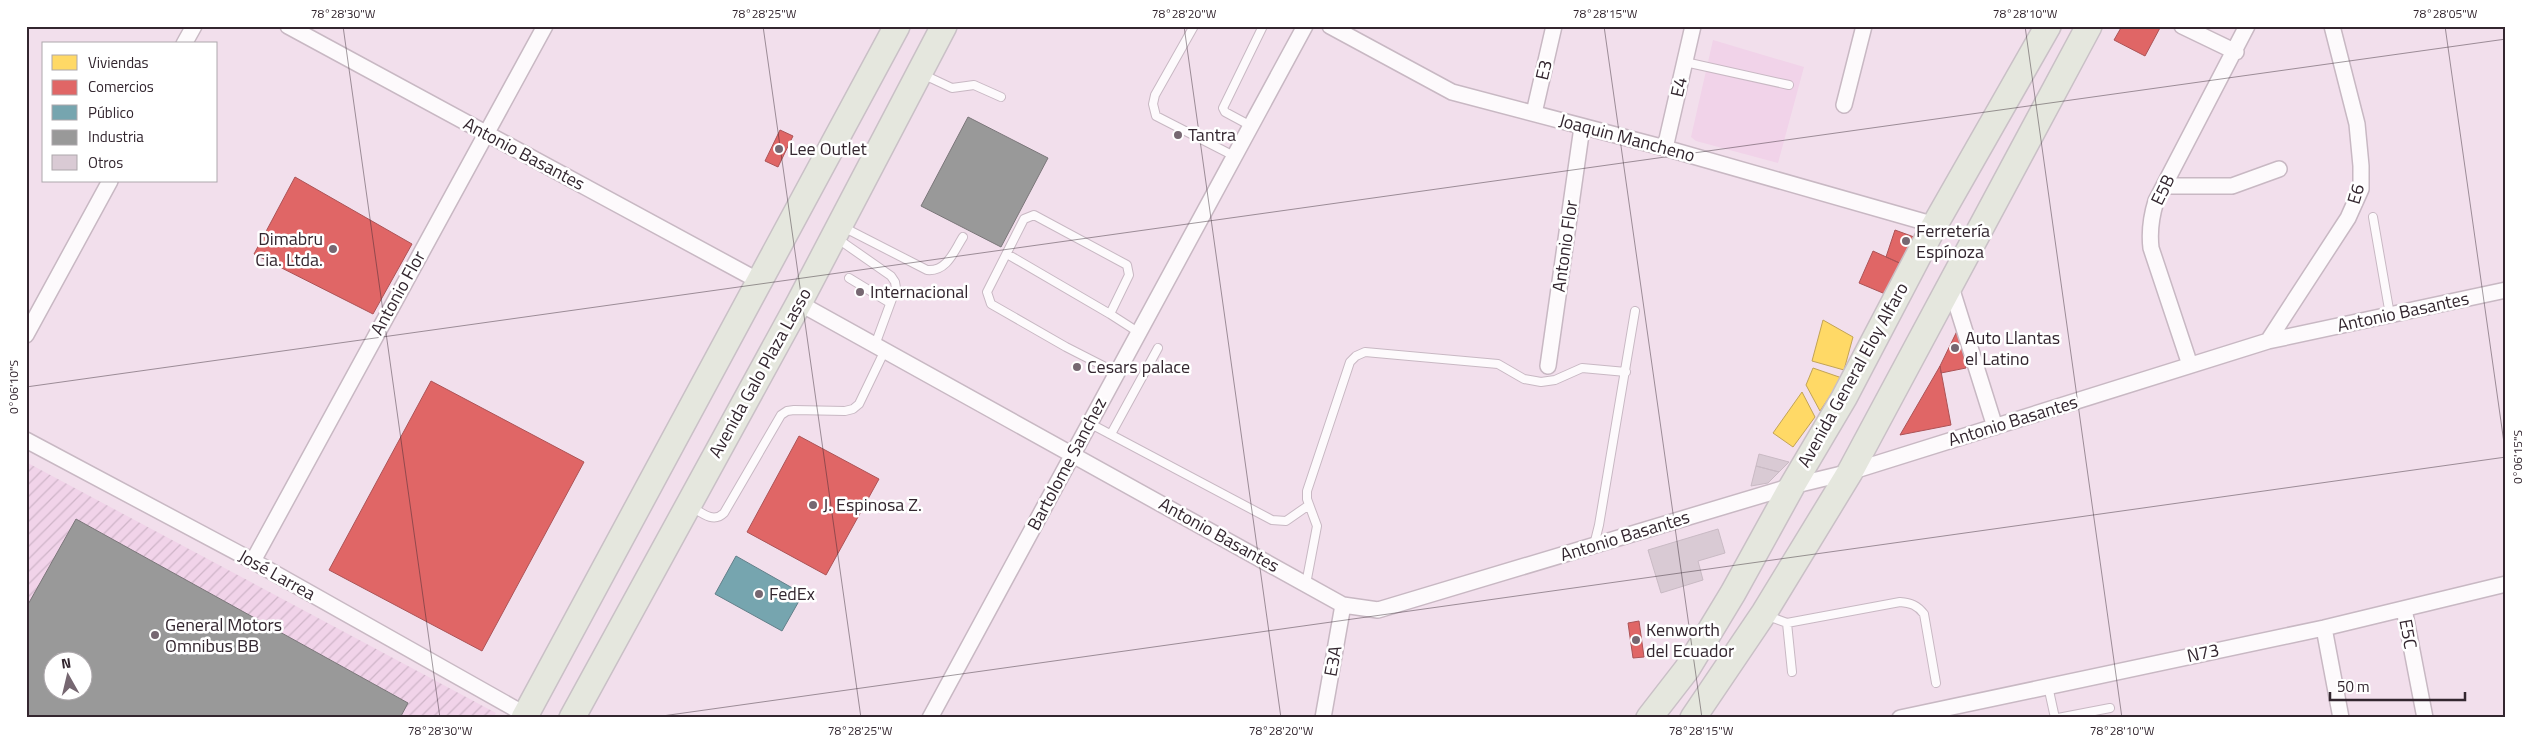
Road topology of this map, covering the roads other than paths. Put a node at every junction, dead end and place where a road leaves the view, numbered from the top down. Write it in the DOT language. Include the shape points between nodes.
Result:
graph roads {
  1 [pos="194,26"];
  2 [pos="288,26"];
  3 [pos="545,26"];
  4 [pos="897,26"];
  5 [pos="944,26"];
  6 [pos="1194,26"];
  7 [pos="1263,26"];
  8 [pos="1304,26"];
  9 [pos="1330,26"];
  10 [pos="1554,26"];
  11 [pos="1693,26"];
  12 [pos="1864,26"];
  13 [pos="2048,26"];
  14 [pos="2089,26"];
  15 [pos="2182,26"];
  16 [pos="2247,26"];
  17 [pos="2332,26"];
  18 [pos="185,42"];
  19 [pos="2236,52"];
  20 [pos="1684,62"];
  21 [pos="920,73"];
  22 [pos="1789,85"];
  23 [pos="1001,97"];
  24 [pos="1844,105"];
  25 [pos="1534,113"];
  26 [pos="1251,126"];
  27 [pos="1582,127"];
  28 [pos="486,133"];
  29 [pos="1665,148"];
  30 [pos="1234,156"];
  31 [pos="2279,169"];
  32 [pos="109,182"];
  33 [pos="2164,186"];
  34 [pos="2373,217"];
  35 [pos="1935,224"];
  36 [pos="837,231"];
  37 [pos="964,237"];
  38 [pos="1007,254"];
  39 [pos="849,278"];
  40 [pos="759,281"];
  41 [pos="1951,287"];
  42 [pos="2506,290"];
  43 [pos="799,303"];
  44 [pos="890,303"];
  45 [pos="1635,311"];
  46 [pos="1110,314"];
  47 [pos="2390,315"];
  48 [pos="1138,332"];
  49 [pos="26,335"];
  50 [pos="2268,341"];
  51 [pos="880,348"];
  52 [pos="1158,348"];
  53 [pos="2190,365"];
  54 [pos="1548,366"];
  55 [pos="1626,372"];
  56 [pos="1117,373"];
  57 [pos="1089,423"];
  58 [pos="1995,427"];
  59 [pos="1111,434"];
  60 [pos="26,440"];
  61 [pos="1072,454"];
  62 [pos="1850,472"];
  63 [pos="1792,486"];
  64 [pos="688,505"];
  65 [pos="1309,505"];
  66 [pos="1594,545"];
  67 [pos="253,561"];
  68 [pos="1306,584"];
  69 [pos="2506,584"];
  70 [pos="1343,605"];
  71 [pos="2404,609"];
  72 [pos="1764,613"];
  73 [pos="1787,623"];
  74 [pos="2324,628"];
  75 [pos="1792,672"];
  76 [pos="1936,683"];
  77 [pos="2048,686"];
  78 [pos="2110,708"];
  79 [pos="525,716"];
  80 [pos="933,716"];
  81 [pos="1907,717"];
  82 [pos="572,718"];
  83 [pos="1323,718"];
  84 [pos="1649,718"];
  85 [pos="1693,718"];
  86 [pos="2056,718"];
  87 [pos="2341,718"];
  88 [pos="2425,718"];
  1 -- 18 [label="street"];
  2 -- 28 [label="street, Antonio Basantes"];
  3 -- 28 [label="street, Antonio Flor"];
  4 -- 40 [label="main road"];
  5 -- 21 [label="main road, Avenida Galo Plaza Lasso"];
  6 -- 30 [label="lane" via="1152,104 1156,116"];
  7 -- 26 [label="lane" via="1223,108"];
  8 -- 26 [label="street, Bartolome Sanchez"];
  9 -- 25 [label="street, Joaquin Mancheno" via="1452,92"];
  10 -- 25 [label="street, E3"];
  11 -- 20 [label="street, E4"];
  12 -- 24 [label="street"];
  13 -- 35 [label="main road, Avenida General Eloy Alfaro"];
  14 -- 41 [label="main road"];
  15 -- 19 [label="street"];
  16 -- 19 [label="street, E5B"];
  17 -- 50 [label="street, E6" via="2356,124 2362,166 2361,189 2348,218"];
  19 -- 33 [label="street, E5B"];
  20 -- 22 [label="lane"];
  20 -- 29 [label="street, E4"];
  21 -- 23 [label="lane" via="952,88 974,84"];
  21 -- 36 [label="main road, Avenida Galo Plaza Lasso"];
  25 -- 27 [label="street, Joaquin Mancheno"];
  26 -- 30 [label="street, Bartolome Sanchez"];
  27 -- 29 [label="street, Joaquin Mancheno"];
  27 -- 54 [label="street, Antonio Flor"];
  28 -- 40 [label="street, Antonio Basantes"];
  28 -- 67 [label="street, Antonio Flor"];
  29 -- 35 [label="street, Joaquin Mancheno"];
  30 -- 48 [label="street, Bartolome Sanchez"];
  31 -- 33 [label="street" via="2232,186"];
  32 -- 49 [label="street"];
  33 -- 53 [label="street, E5B" via="2156,201 2149,233"];
  34 -- 47 [label="lane"];
  35 -- 63 [label="main road, Avenida General Eloy Alfaro" via="1844,398"];
  36 -- 37 [label="lane" via="935,271 946,264"];
  36 -- 43 [label="main road, Avenida Galo Plaza Lasso"];
  36 -- 44 [label="lane" via="891,276 896,288"];
  38 -- 46 [label="lane"];
  38 -- 46 [label="lane" via="1024,219 1034,215 1127,265 1129,275"];
  38 -- 56 [label="lane" via="987,292 991,304"];
  39 -- 44 [label="lane"];
  40 -- 79 [label="main road"];
  41 -- 58 [label="street"];
  41 -- 62 [label="main road"];
  42 -- 47 [label="street, Antonio Basantes"];
  43 -- 51 [label="street, Antonio Basantes"];
  43 -- 64 [label="main road, Avenida Galo Plaza Lasso"];
  44 -- 51 [label="lane"];
  45 -- 55 [label="lane"];
  46 -- 48 [label="lane"];
  47 -- 50 [label="street, Antonio Basantes"];
  48 -- 56 [label="street, Bartolome Sanchez"];
  50 -- 53 [label="street, Antonio Basantes"];
  51 -- 61 [label="street, Antonio Basantes"];
  51 -- 64 [label="lane" via="859,404 853,409 787,411 719,518"];
  52 -- 59 [label="lane"];
  53 -- 58 [label="street, Antonio Basantes"];
  55 -- 65 [label="lane" via="1582,368 1555,380 1541,382 1524,379 1498,364 1365,352 1350,362 1307,491"];
  55 -- 66 [label="lane"];
  56 -- 57 [label="street, Bartolome Sanchez"];
  57 -- 59 [label="lane"];
  57 -- 61 [label="street, Bartolome Sanchez"];
  58 -- 62 [label="street, Antonio Basantes"];
  59 -- 65 [label="lane" via="1272,520 1286,521"];
  60 -- 67 [label="street, José Larrea"];
  61 -- 68 [label="street, Antonio Basantes"];
  61 -- 80 [label="street, Bartolome Sanchez"];
  62 -- 63 [label="street, Antonio Basantes"];
  62 -- 72 [label="main road"];
  63 -- 66 [label="street, Antonio Basantes"];
  63 -- 84 [label="main road, Avenida General Eloy Alfaro" via="1687,670"];
  64 -- 82 [label="main road, Avenida Galo Plaza Lasso"];
  65 -- 68 [label="lane" via="1317,526"];
  66 -- 70 [label="street, Antonio Basantes" via="1378,610"];
  67 -- 79 [label="street, José Larrea"];
  68 -- 70 [label="street, Antonio Basantes"];
  69 -- 71 [label="street, N73"];
  70 -- 83 [label="street, E3A"];
  71 -- 74 [label="street, N73"];
  71 -- 88 [label="street, E5C"];
  72 -- 73 [label="lane"];
  72 -- 85 [label="main road"];
  73 -- 75 [label="lane"];
  73 -- 76 [label="lane" via="1900,602 1918,606 1924,614"];
  74 -- 77 [label="street, N73"];
  74 -- 87 [label="street"];
  77 -- 81 [label="street, N73"];
  77 -- 86 [label="lane"];
  78 -- 86 [label="lane"];
}
